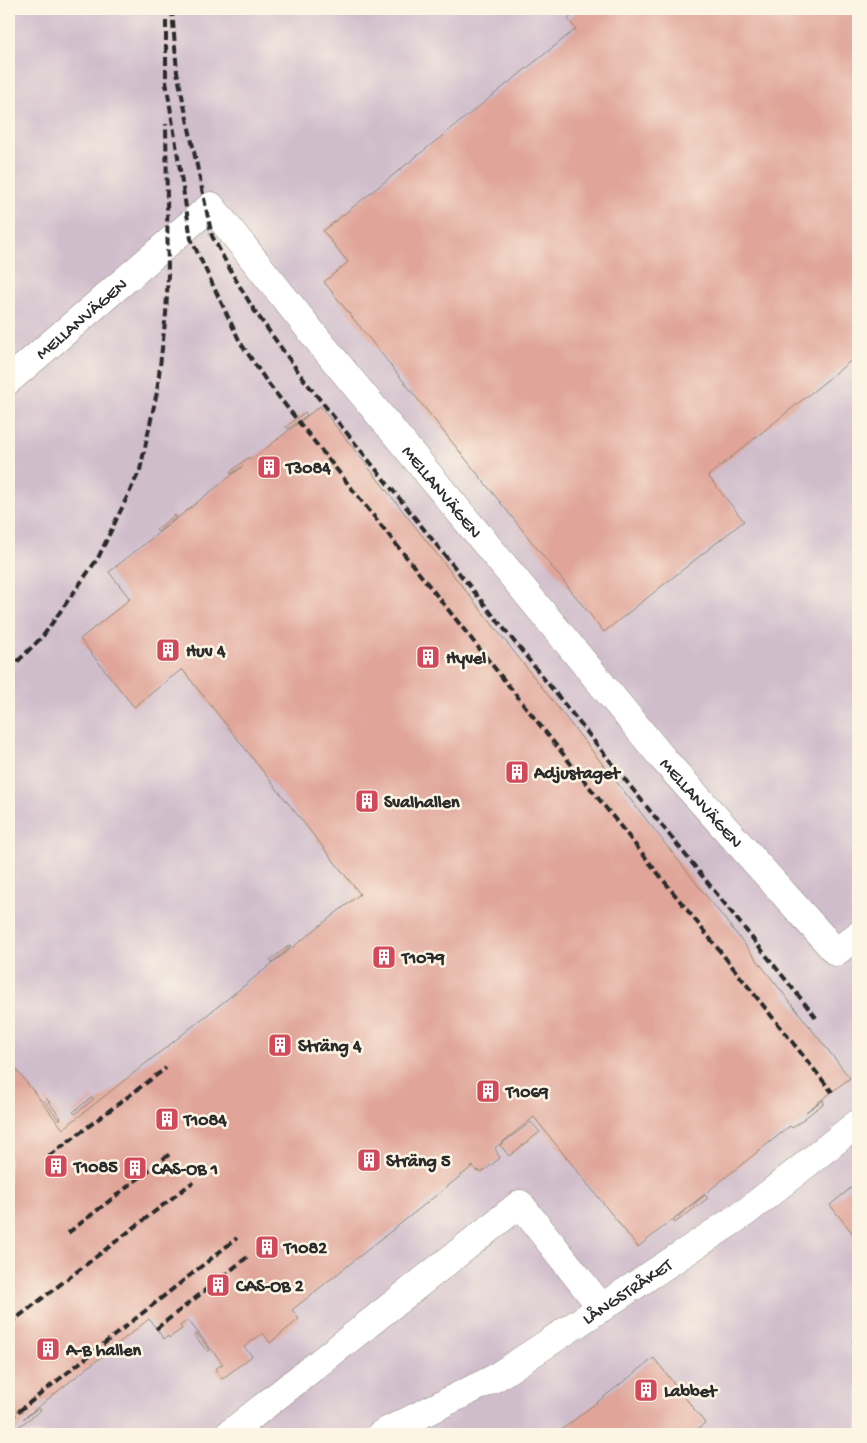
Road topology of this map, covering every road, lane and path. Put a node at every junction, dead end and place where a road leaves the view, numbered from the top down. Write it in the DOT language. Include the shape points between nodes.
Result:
graph roads {
  1 [pos="9,380"];
  2 [pos="858,935"];
  3 [pos="858,1123"];
  4 [pos="602,1308"];
  5 [pos="228,1434"];
  6 [pos="381,1434"];
  1 -- 2 [label="street, MELLANVÄGEN" via="210,206 665,761 836,952"];
  3 -- 4 [label="street, LÅNGSTRÅKET" via="746,1212"];
  4 -- 5 [label="street" via="520,1204"];
  4 -- 6 [label="street, LÅNGSTRÅKET" via="495,1378"];
}
